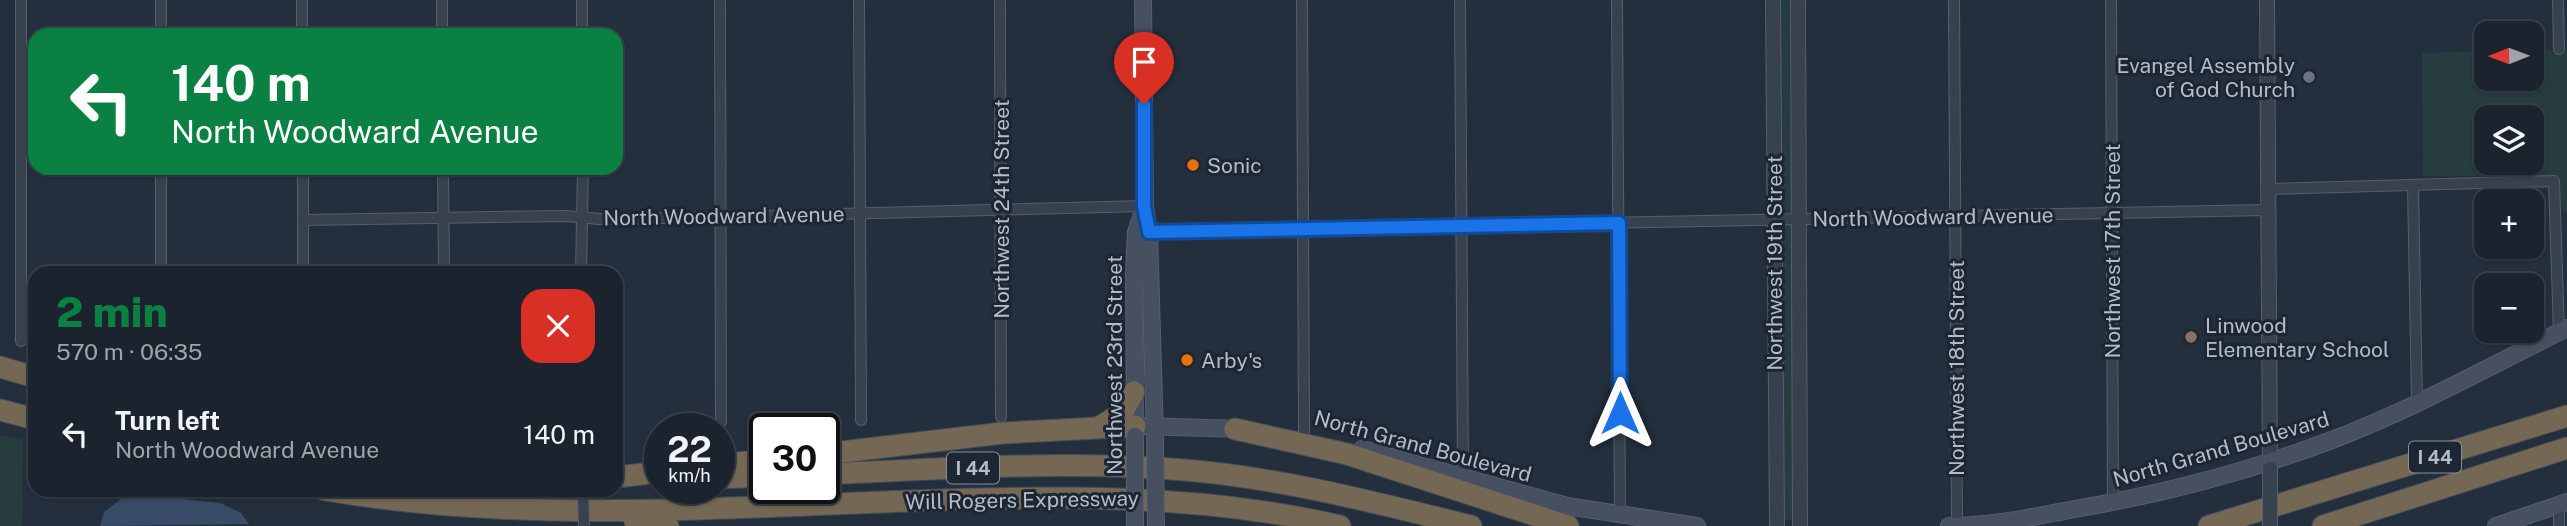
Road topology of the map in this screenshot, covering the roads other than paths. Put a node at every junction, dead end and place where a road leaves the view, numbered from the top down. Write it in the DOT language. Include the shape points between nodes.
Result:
graph roads {
  1 [pos="21,0"];
  2 [pos="161,0"];
  3 [pos="302,0"];
  4 [pos="442,0"];
  5 [pos="582,0"];
  6 [pos="720,0"];
  7 [pos="859,0"];
  8 [pos="1000,0"];
  9 [pos="1143,0"];
  10 [pos="1302,0"];
  11 [pos="1460,0"];
  12 [pos="1617,0"];
  13 [pos="1773,0"];
  14 [pos="1798,0"];
  15 [pos="1954,0"];
  16 [pos="2111,0"];
  17 [pos="2267,0"];
  18 [pos="2558,0"];
  19 [pos="161,28"];
  20 [pos="302,28"];
  21 [pos="442,28"];
  22 [pos="582,28"];
  23 [pos="2559,49"];
  24 [pos="161,175"];
  25 [pos="303,175"];
  26 [pos="443,175"];
  27 [pos="583,175"];
  28 [pos="2413,186"];
  29 [pos="2268,189"];
  30 [pos="1144,206"];
  31 [pos="1001,209"];
  32 [pos="2268,211"];
  33 [pos="860,214"];
  34 [pos="2112,214"];
  35 [pos="1955,216"];
  36 [pos="444,217"];
  37 [pos="582,217"];
  38 [pos="720,217"];
  39 [pos="303,220"];
  40 [pos="1774,220"];
  41 [pos="1800,220"];
  42 [pos="1619,223"];
  43 [pos="1461,226"];
  44 [pos="1303,229"];
  45 [pos="1143,232"];
  46 [pos="162,266"];
  47 [pos="303,266"];
  48 [pos="444,266"];
  49 [pos="581,266"];
  50 [pos="2563,330"];
  51 [pos="21,341"];
  52 [pos="0,367"];
  53 [pos="28,375"];
  54 [pos="1134,392"];
  55 [pos="2417,404"];
  56 [pos="0,410"];
  57 [pos="721,413"];
  58 [pos="2567,416"];
  59 [pos="28,417"];
  60 [pos="1001,417"];
  61 [pos="861,420"];
  62 [pos="1101,426"];
  63 [pos="1235,429"];
  64 [pos="1145,431"];
  65 [pos="1304,434"];
  66 [pos="2567,448"];
  67 [pos="840,452"];
  68 [pos="2270,465"];
  69 [pos="840,473"];
  70 [pos="644,474"];
  71 [pos="623,477"];
  72 [pos="623,478"];
  73 [pos="1462,478"];
  74 [pos="644,479"];
  75 [pos="378,497"];
  76 [pos="583,497"];
  77 [pos="2113,503"];
  78 [pos="2563,503"];
  79 [pos="601,513"];
  80 [pos="1620,517"];
  81 [pos="584,526"];
  82 [pos="668,526"];
  83 [pos="1135,526"];
  84 [pos="1156,526"];
  85 [pos="1339,526"];
  86 [pos="1471,526"];
  87 [pos="1568,526"];
  88 [pos="1697,526"];
  89 [pos="1777,526"];
  90 [pos="1800,526"];
  91 [pos="1949,526"];
  92 [pos="1957,526"];
  93 [pos="2209,526"];
  94 [pos="2270,526"];
  95 [pos="2323,526"];
  96 [pos="2496,526"];
  97 [pos="2559,526"];
  1 -- 51 [label="street"];
  2 -- 19 [label="street"];
  3 -- 20 [label="street"];
  4 -- 21 [label="street"];
  5 -- 22 [label="street"];
  6 -- 38 [label="street"];
  7 -- 33 [label="street"];
  8 -- 31 [label="street, Northwest 24th Street"];
  9 -- 30 [label="main road, Northwest 23rd Street"];
  10 -- 44 [label="street"];
  11 -- 43 [label="street"];
  12 -- 42 [label="street"];
  13 -- 40 [label="street, Northwest 19th Street"];
  14 -- 41 [label="street, Northwest 19th Street"];
  15 -- 35 [label="street, Northwest 18th Street"];
  16 -- 34 [label="street, Northwest 17th Street"];
  17 -- 29 [label="street"];
  18 -- 23 [label="street"];
  24 -- 46 [label="street"];
  25 -- 39 [label="street"];
  26 -- 36 [label="street"];
  27 -- 37 [label="street"];
  28 -- 29 [label="street"];
  28 -- 50 [label="street" via="2554,181"];
  28 -- 55 [label="street"];
  29 -- 32 [label="street"];
  30 -- 31 [label="street, North Woodward Avenue"];
  30 -- 45 [label="main road, Northwest 23rd Street"];
  31 -- 33 [label="street, North Woodward Avenue"];
  31 -- 60 [label="street, Northwest 24th Street"];
  32 -- 34 [label="street, North Woodward Avenue"];
  32 -- 68 [label="street"];
  33 -- 38 [label="street, North Woodward Avenue"];
  33 -- 61 [label="street"];
  34 -- 35 [label="street, North Woodward Avenue"];
  34 -- 77 [label="street, Northwest 17th Street"];
  35 -- 41 [label="street, North Woodward Avenue"];
  35 -- 92 [label="street, Northwest 18th Street"];
  36 -- 37 [label="street, North Woodward Avenue"];
  36 -- 39 [label="street, North Woodward Avenue"];
  36 -- 48 [label="street"];
  37 -- 38 [label="street, North Woodward Avenue"];
  37 -- 49 [label="street"];
  38 -- 57 [label="street"];
  39 -- 47 [label="street"];
  40 -- 41 [label="street, North Woodward Avenue"];
  40 -- 42 [label="street, North Woodward Avenue"];
  40 -- 89 [label="street, Northwest 19th Street"];
  41 -- 90 [label="street, Northwest 19th Street"];
  42 -- 43 [label="street, North Woodward Avenue"];
  42 -- 80 [label="street"];
  43 -- 44 [label="street, North Woodward Avenue"];
  43 -- 73 [label="street"];
  44 -- 45 [label="street, North Woodward Avenue"];
  44 -- 65 [label="street"];
  45 -- 54 [label="main road, Northwest 23rd Street"];
  45 -- 64 [label="main road, Northwest 23rd Street"];
  50 -- 55 [label="main road, North Grand Boulevard"];
  52 -- 53 [label="highway"];
  54 -- 62 [label="highway" via="1122,413"];
  54 -- 64 [label="main road, Northwest 23rd Street"];
  55 -- 68 [label="main road, North Grand Boulevard"];
  56 -- 59 [label="highway"];
  58 -- 93 [label="highway, I 44"];
  62 -- 64 [label="highway"];
  62 -- 67 [label="highway"];
  63 -- 64 [label="main road, North Grand Boulevard"];
  63 -- 65 [label="main road, North Grand Boulevard"];
  63 -- 87 [label="highway" via="1347,454"];
  64 -- 83 [label="main road, Northwest 23rd Street, bridge"];
  64 -- 84 [label="main road, Northwest 23rd Street, bridge"];
  65 -- 73 [label="main road, North Grand Boulevard"];
  66 -- 95 [label="highway, I 44"];
  68 -- 77 [label="main road, North Grand Boulevard"];
  68 -- 94 [label="street, bridge"];
  69 -- 86 [label="highway, Will Rogers Expressway / I 44" via="1073,464 1184,470 1319,490"];
  70 -- 71 [label="highway"];
  72 -- 74 [label="highway"];
  73 -- 80 [label="main road, North Grand Boulevard"];
  75 -- 79 [label="highway, Will Rogers Expressway / I 44" via="446,506"];
  76 -- 81 [label="street, bridge"];
  77 -- 92 [label="main road, North Grand Boulevard"];
  78 -- 96 [label="main road"];
  78 -- 97 [label="street"];
  79 -- 82 [label="highway"];
  79 -- 85 [label="highway, Will Rogers Expressway / I 44" via="1084,496 1219,505"];
  80 -- 88 [label="main road, North Grand Boulevard"];
  91 -- 92 [label="main road, North Grand Boulevard"];
}
